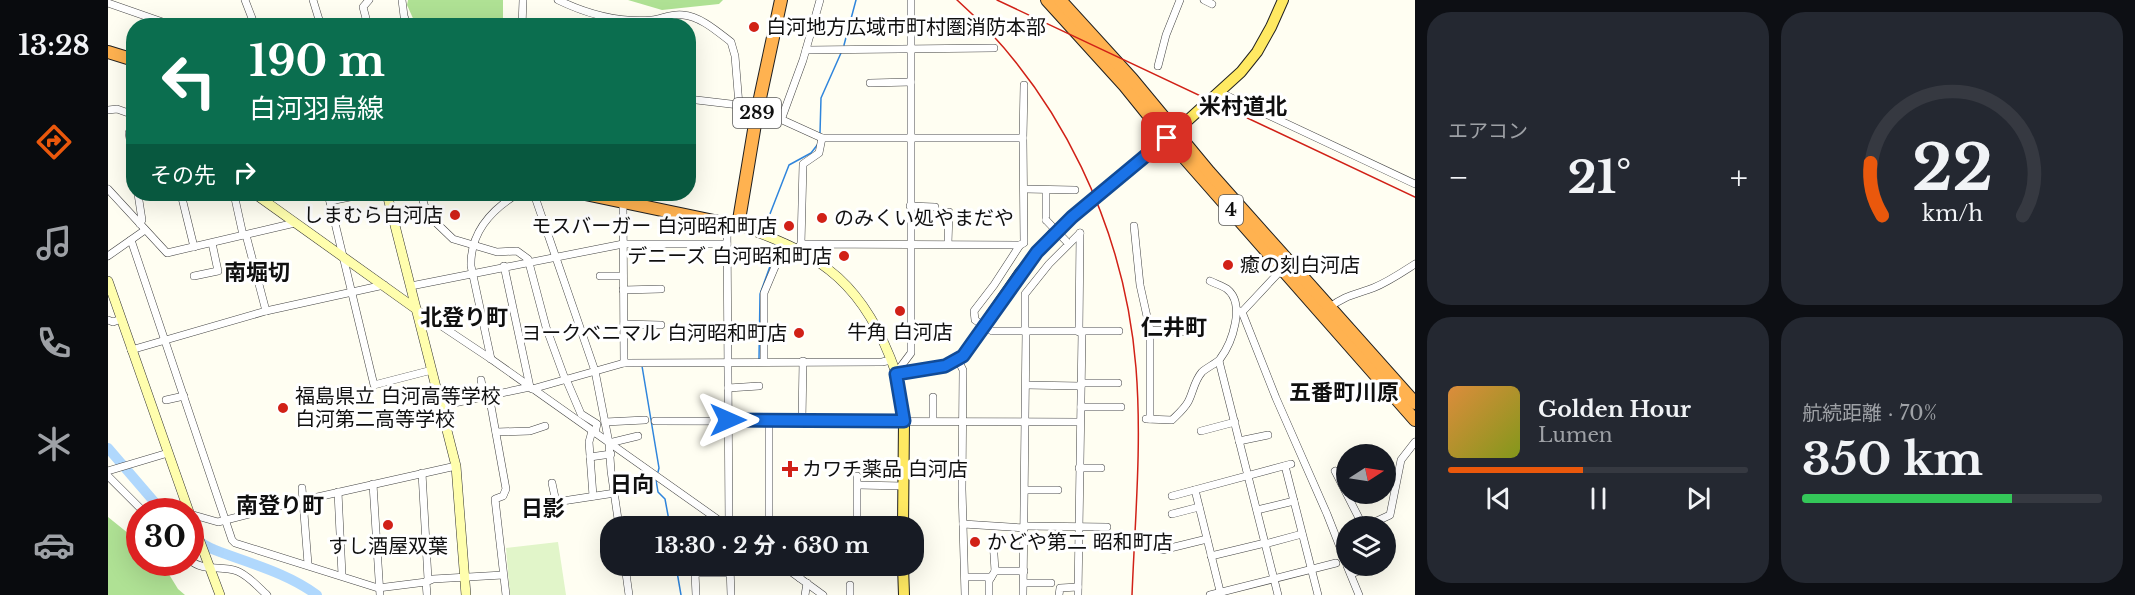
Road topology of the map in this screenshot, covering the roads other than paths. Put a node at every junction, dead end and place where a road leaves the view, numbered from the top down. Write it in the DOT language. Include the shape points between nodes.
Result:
graph roads {
  1 [pos="245,0"];
  2 [pos="313,0"];
  3 [pos="369,0"];
  4 [pos="402,0"];
  5 [pos="523,0"];
  6 [pos="558,0"];
  7 [pos="781,0"];
  8 [pos="820,0"];
  9 [pos="911,0"];
  10 [pos="1047,0"];
  11 [pos="1060,0"];
  12 [pos="1180,0"];
  13 [pos="1204,0"];
  14 [pos="1283,0"];
  15 [pos="113,3"];
  16 [pos="1212,4"];
  17 [pos="153,18"];
  18 [pos="252,18"];
  19 [pos="319,18"];
  20 [pos="366,18"];
  21 [pos="405,18"];
  22 [pos="522,18"];
  23 [pos="600,18"];
  24 [pos="662,18"];
  25 [pos="695,18"];
  26 [pos="696,19"];
  27 [pos="994,48"];
  28 [pos="911,49"];
  29 [pos="806,50"];
  30 [pos="108,52"];
  31 [pos="126,58"];
  32 [pos="1158,66"];
  33 [pos="911,82"];
  34 [pos="870,83"];
  35 [pos="1024,85"];
  36 [pos="1219,92"];
  37 [pos="696,100"];
  38 [pos="739,105"];
  39 [pos="108,110"];
  40 [pos="757,112"];
  41 [pos="126,113"];
  42 [pos="781,120"];
  43 [pos="1171,135"];
  44 [pos="822,138"];
  45 [pos="911,138"];
  46 [pos="1023,138"];
  47 [pos="1415,184"];
  48 [pos="108,189"];
  49 [pos="1024,189"];
  50 [pos="1046,190"];
  51 [pos="1075,190"];
  52 [pos="139,201"];
  53 [pos="183,201"];
  54 [pos="236,201"];
  55 [pos="265,201"];
  56 [pos="330,201"];
  57 [pos="389,201"];
  58 [pos="423,201"];
  59 [pos="508,201"];
  60 [pos="536,201"];
  61 [pos="623,201"];
  62 [pos="910,206"];
  63 [pos="935,207"];
  64 [pos="949,212"];
  65 [pos="295,223"];
  66 [pos="733,224"];
  67 [pos="1134,226"];
  68 [pos="142,227"];
  69 [pos="244,235"];
  70 [pos="131,240"];
  71 [pos="212,243"];
  72 [pos="785,243"];
  73 [pos="1068,243"];
  74 [pos="623,244"];
  75 [pos="728,244"];
  76 [pos="910,244"];
  77 [pos="948,244"];
  78 [pos="473,245"];
  79 [pos="1020,245"];
  80 [pos="800,246"];
  81 [pos="194,247"];
  82 [pos="108,256"];
  83 [pos="344,257"];
  84 [pos="555,257"];
  85 [pos="530,262"];
  86 [pos="1415,264"];
  87 [pos="504,266"];
  88 [pos="1283,268"];
  89 [pos="472,273"];
  90 [pos="194,276"];
  91 [pos="600,276"];
  92 [pos="623,276"];
  93 [pos="108,281"];
  94 [pos="410,281"];
  95 [pos="1210,281"];
  96 [pos="388,288"];
  97 [pos="661,289"];
  98 [pos="623,290"];
  99 [pos="352,291"];
  100 [pos="416,309"];
  101 [pos="1326,310"];
  102 [pos="266,311"];
  103 [pos="1240,311"];
  104 [pos="121,319"];
  105 [pos="108,320"];
  106 [pos="624,324"];
  107 [pos="662,325"];
  108 [pos="984,326"];
  109 [pos="1150,330"];
  110 [pos="1026,331"];
  111 [pos="1119,331"];
  112 [pos="1081,332"];
  113 [pos="1196,332"];
  114 [pos="165,339"];
  115 [pos="131,350"];
  116 [pos="491,359"];
  117 [pos="891,360"];
  118 [pos="958,360"];
  119 [pos="1219,361"];
  120 [pos="728,362"];
  121 [pos="764,362"];
  122 [pos="803,362"];
  123 [pos="624,363"];
  124 [pos="432,370"];
  125 [pos="595,371"];
  126 [pos="896,374"];
  127 [pos="566,379"];
  128 [pos="481,380"];
  129 [pos="1118,383"];
  130 [pos="1081,384"];
  131 [pos="1026,385"];
  132 [pos="759,386"];
  133 [pos="531,388"];
  134 [pos="728,388"];
  135 [pos="486,395"];
  136 [pos="184,396"];
  137 [pos="933,397"];
  138 [pos="166,400"];
  139 [pos="1415,403"];
  140 [pos="440,407"];
  141 [pos="1081,407"];
  142 [pos="1121,407"];
  143 [pos="384,418"];
  144 [pos="645,420"];
  145 [pos="655,420"];
  146 [pos="728,420"];
  147 [pos="769,420"];
  148 [pos="802,420"];
  149 [pos="1415,420"];
  150 [pos="904,421"];
  151 [pos="933,421"];
  152 [pos="963,421"];
  153 [pos="1025,421"];
  154 [pos="605,422"];
  155 [pos="1080,422"];
  156 [pos="1235,422"];
  157 [pos="545,426"];
  158 [pos="1201,431"];
  159 [pos="496,432"];
  160 [pos="594,432"];
  161 [pos="1268,435"];
  162 [pos="638,436"];
  163 [pos="1239,441"];
  164 [pos="1415,442"];
  165 [pos="609,443"];
  166 [pos="168,453"];
  167 [pos="611,454"];
  168 [pos="590,457"];
  169 [pos="456,466"];
  170 [pos="1079,468"];
  171 [pos="1101,468"];
  172 [pos="1335,471"];
  173 [pos="109,472"];
  174 [pos="422,473"];
  175 [pos="1248,475"];
  176 [pos="857,476"];
  177 [pos="552,483"];
  178 [pos="373,484"];
  179 [pos="858,485"];
  180 [pos="903,486"];
  181 [pos="302,488"];
  182 [pos="1025,490"];
  183 [pos="1058,490"];
  184 [pos="1195,490"];
  185 [pos="338,492"];
  186 [pos="615,493"];
  187 [pos="593,496"];
  188 [pos="1172,496"];
  189 [pos="133,498"];
  190 [pos="184,498"];
  191 [pos="304,500"];
  192 [pos="1294,501"];
  193 [pos="1199,507"];
  194 [pos="1257,510"];
  195 [pos="1172,514"];
  196 [pos="618,516"];
  197 [pos="714,516"];
  198 [pos="728,516"];
  199 [pos="769,516"];
  200 [pos="857,516"];
  201 [pos="903,516"];
  202 [pos="1359,516"];
  203 [pos="1388,516"];
  204 [pos="204,519"];
  205 [pos="225,520"];
  206 [pos="963,524"];
  207 [pos="1024,527"];
  208 [pos="1078,527"];
  209 [pos="1107,527"];
  210 [pos="1302,534"];
  211 [pos="1336,537"];
  212 [pos="993,538"];
  213 [pos="1207,539"];
  214 [pos="1265,543"];
  215 [pos="1161,550"];
  216 [pos="204,553"];
  217 [pos="1211,556"];
  218 [pos="1336,562"];
  219 [pos="208,564"];
  220 [pos="308,564"];
  221 [pos="204,566"];
  222 [pos="1311,570"];
  223 [pos="1024,571"];
  224 [pos="503,574"];
  225 [pos="993,574"];
  226 [pos="342,575"];
  227 [pos="626,576"];
  228 [pos="694,576"];
  229 [pos="730,576"];
  230 [pos="797,576"];
  231 [pos="802,576"];
  232 [pos="903,576"];
  233 [pos="1352,576"];
  234 [pos="465,577"];
  235 [pos="965,577"];
  236 [pos="1274,579"];
  237 [pos="803,580"];
  238 [pos="426,582"];
  239 [pos="1023,583"];
  240 [pos="1051,583"];
  241 [pos="850,585"];
  242 [pos="379,591"];
  243 [pos="1078,591"];
  244 [pos="1221,594"];
  245 [pos="220,595"];
  246 [pos="267,595"];
  247 [pos="427,595"];
  248 [pos="466,595"];
  249 [pos="506,595"];
  250 [pos="629,595"];
  251 [pos="696,595"];
  252 [pos="731,595"];
  253 [pos="805,595"];
  254 [pos="823,595"];
  255 [pos="850,595"];
  256 [pos="904,595"];
  257 [pos="965,595"];
  258 [pos="989,595"];
  259 [pos="1023,595"];
  260 [pos="1059,595"];
  261 [pos="1210,595"];
  262 [pos="1278,595"];
  263 [pos="1318,595"];
  264 [pos="1359,595"];
  1 -- 18 [label="street"];
  2 -- 19 [label="street"];
  3 -- 20 [label="street" via="363,7"];
  4 -- 21 [label="street"];
  5 -- 22 [label="street"];
  6 -- 23 [label="street"];
  7 -- 40 [label="highway, 289"];
  8 -- 29 [label="street"];
  9 -- 28 [label="street"];
  10 -- 43 [label="highway, 4"];
  11 -- 43 [label="highway, 4" via="1132,79"];
  12 -- 32 [label="street"];
  13 -- 16 [label="street"];
  14 -- 36 [label="main road" via="1253,57"];
  15 -- 17 [label="street"];
  24 -- 25 [label="street" via="682,14"];
  26 -- 38 [label="street" via="732,45"];
  27 -- 28 [label="street"];
  28 -- 29 [label="street"];
  28 -- 33 [label="street"];
  29 -- 42 [label="street"];
  30 -- 31 [label="highway"];
  33 -- 34 [label="street"];
  33 -- 45 [label="street"];
  35 -- 46 [label="street"];
  36 -- 43 [label="main road"];
  36 -- 47 [label="street"];
  37 -- 38 [label="street"];
  38 -- 40 [label="street"];
  39 -- 41 [label="street"];
  40 -- 42 [label="street"];
  40 -- 66 [label="highway, 289"];
  42 -- 44 [label="street"];
  43 -- 88 [label="highway, 4"];
  43 -- 101 [label="highway, 4"];
  43 -- 108 [label="main road" via="1054,233 1020,273"];
  44 -- 45 [label="street"];
  44 -- 80 [label="street" via="819,153 802,168"];
  45 -- 46 [label="street"];
  45 -- 62 [label="street"];
  46 -- 49 [label="street"];
  48 -- 68 [label="street"];
  49 -- 50 [label="street"];
  49 -- 79 [label="street" via="1024,243"];
  50 -- 51 [label="street"];
  50 -- 73 [label="street, bridge" via="1046,220"];
  52 -- 68 [label="street"];
  53 -- 81 [label="street"];
  54 -- 69 [label="street"];
  55 -- 65 [label="street"];
  56 -- 83 [label="street"];
  57 -- 94 [label="street"];
  58 -- 78 [label="street" via="427,214 443,231"];
  59 -- 78 [label="street" via="490,214"];
  60 -- 84 [label="street"];
  61 -- 66 [label="highway"];
  61 -- 74 [label="street"];
  62 -- 63 [label="street"];
  62 -- 76 [label="street"];
  64 -- 77 [label="street"];
  65 -- 69 [label="street"];
  65 -- 83 [label="street"];
  66 -- 72 [label="street"];
  66 -- 75 [label="street"];
  67 -- 109 [label="street" via="1140,285"];
  68 -- 70 [label="street"];
  68 -- 81 [label="street" via="167,253"];
  69 -- 71 [label="street"];
  69 -- 102 [label="street"];
  70 -- 82 [label="street"];
  70 -- 114 [label="street"];
  71 -- 81 [label="street"];
  71 -- 90 [label="street" via="218,271"];
  72 -- 80 [label="street"];
  72 -- 121 [label="street" via="764,293"];
  73 -- 110 [label="street" via="1025,294"];
  73 -- 112 [label="street" via="1080,233"];
  74 -- 75 [label="street"];
  74 -- 84 [label="street"];
  74 -- 92 [label="street"];
  75 -- 120 [label="street"];
  76 -- 77 [label="street"];
  76 -- 80 [label="street"];
  76 -- 126 [label="street" via="911,353"];
  77 -- 79 [label="street"];
  78 -- 85 [label="street" via="497,252 520,252"];
  78 -- 89 [label="street"];
  79 -- 108 [label="street" via="974,311 975,320"];
  80 -- 117 [label="street" via="855,296 875,325"];
  83 -- 96 [label="street"];
  83 -- 99 [label="street"];
  84 -- 85 [label="street"];
  84 -- 125 [label="street"];
  85 -- 87 [label="street"];
  85 -- 127 [label="street" via="546,327"];
  86 -- 101 [label="street" via="1389,281 1349,295"];
  87 -- 89 [label="street"];
  87 -- 133 [label="street"];
  88 -- 101 [label="highway, 4"];
  88 -- 103 [label="street"];
  89 -- 94 [label="street"];
  89 -- 116 [label="street"];
  91 -- 92 [label="street"];
  92 -- 98 [label="street"];
  93 -- 104 [label="street"];
  94 -- 96 [label="street" via="400,289"];
  94 -- 100 [label="street"];
  95 -- 103 [label="street" via="1227,289"];
  96 -- 99 [label="street"];
  96 -- 100 [label="street"];
  97 -- 98 [label="street"];
  98 -- 106 [label="street"];
  99 -- 102 [label="street"];
  99 -- 124 [label="street" via="374,385"];
  100 -- 116 [label="street"];
  100 -- 124 [label="street"];
  101 -- 139 [label="highway, 4"];
  101 -- 149 [label="highway, 4"];
  102 -- 114 [label="street"];
  103 -- 119 [label="street"];
  103 -- 211 [label="street"];
  104 -- 105 [label="street"];
  104 -- 115 [label="street"];
  106 -- 107 [label="street"];
  106 -- 123 [label="street"];
  108 -- 110 [label="street" via="992,331"];
  108 -- 118 [label="main road"];
  109 -- 113 [label="street"];
  109 -- 119 [label="street" via="1148,419 1172,420 1189,401 1201,373"];
  110 -- 112 [label="street"];
  110 -- 131 [label="street"];
  111 -- 112 [label="street"];
  112 -- 130 [label="street"];
  114 -- 115 [label="street"];
  114 -- 136 [label="street"];
  115 -- 166 [label="street"];
  116 -- 133 [label="street"];
  117 -- 122 [label="street"];
  117 -- 126 [label="street"];
  118 -- 126 [label="main road" via="937,368"];
  118 -- 152 [label="street" via="963,370"];
  119 -- 156 [label="street"];
  120 -- 121 [label="street"];
  120 -- 123 [label="street"];
  120 -- 134 [label="street"];
  121 -- 122 [label="street"];
  122 -- 148 [label="street"];
  123 -- 125 [label="street"];
  124 -- 140 [label="street"];
  125 -- 127 [label="street"];
  125 -- 154 [label="street"];
  126 -- 150 [label="main road"];
  127 -- 133 [label="street"];
  127 -- 160 [label="street" via="581,414 597,424"];
  128 -- 135 [label="street"];
  129 -- 130 [label="street"];
  130 -- 131 [label="street"];
  130 -- 141 [label="street"];
  131 -- 153 [label="street"];
  132 -- 134 [label="street"];
  133 -- 135 [label="street"];
  133 -- 160 [label="street"];
  134 -- 146 [label="street"];
  135 -- 140 [label="street"];
  135 -- 159 [label="street"];
  136 -- 138 [label="street"];
  136 -- 205 [label="street"];
  137 -- 151 [label="street"];
  140 -- 143 [label="street"];
  140 -- 169 [label="street"];
  141 -- 142 [label="street"];
  141 -- 155 [label="street"];
  144 -- 154 [label="street"];
  145 -- 146 [label="street"];
  146 -- 147 [label="street"];
  146 -- 198 [label="street"];
  147 -- 148 [label="street"];
  147 -- 199 [label="street"];
  148 -- 150 [label="street"];
  150 -- 151 [label="street"];
  150 -- 180 [label="main road"];
  151 -- 152 [label="street"];
  152 -- 153 [label="street"];
  152 -- 206 [label="street"];
  153 -- 155 [label="street"];
  153 -- 182 [label="street"];
  154 -- 165 [label="street"];
  155 -- 170 [label="street"];
  156 -- 158 [label="street"];
  156 -- 163 [label="street"];
  157 -- 159 [label="street"];
  159 -- 224 [label="street" via="506,489 503,496 495,499"];
  160 -- 165 [label="street"];
  160 -- 168 [label="street" via="589,442"];
  161 -- 163 [label="street"];
  162 -- 165 [label="street"];
  163 -- 175 [label="street"];
  164 -- 203 [label="street" via="1401,460"];
  165 -- 167 [label="street"];
  165 -- 197 [label="street"];
  166 -- 173 [label="street"];
  166 -- 190 [label="street"];
  167 -- 168 [label="street"];
  167 -- 186 [label="street"];
  168 -- 187 [label="street"];
  169 -- 174 [label="street"];
  169 -- 234 [label="street"];
  170 -- 171 [label="street"];
  170 -- 208 [label="street"];
  172 -- 202 [label="street"];
  173 -- 189 [label="street"];
  174 -- 178 [label="street"];
  174 -- 238 [label="street"];
  175 -- 184 [label="street"];
  175 -- 192 [label="street" via="1288,465"];
  175 -- 194 [label="street"];
  176 -- 179 [label="street"];
  177 -- 187 [label="street" via="556,502"];
  178 -- 185 [label="street"];
  178 -- 242 [label="street"];
  179 -- 180 [label="street"];
  179 -- 200 [label="street"];
  180 -- 201 [label="main road"];
  181 -- 191 [label="street"];
  182 -- 183 [label="street"];
  182 -- 207 [label="street"];
  184 -- 188 [label="street"];
  184 -- 193 [label="street"];
  185 -- 191 [label="street"];
  185 -- 226 [label="street"];
  186 -- 187 [label="street"];
  186 -- 196 [label="street"];
  191 -- 205 [label="street"];
  191 -- 220 [label="street"];
  192 -- 194 [label="street"];
  192 -- 210 [label="street"];
  193 -- 195 [label="street"];
  193 -- 213 [label="street"];
  194 -- 214 [label="street"];
  204 -- 205 [label="street"];
  205 -- 220 [label="street" via="235,543"];
  206 -- 207 [label="street"];
  206 -- 235 [label="street"];
  207 -- 208 [label="street"];
  207 -- 223 [label="street"];
  208 -- 209 [label="street"];
  208 -- 243 [label="street"];
  210 -- 214 [label="street"];
  210 -- 222 [label="street"];
  212 -- 225 [label="street"];
  213 -- 215 [label="street"];
  213 -- 217 [label="street"];
  214 -- 217 [label="street"];
  214 -- 236 [label="street"];
  216 -- 219 [label="street"];
  217 -- 244 [label="street"];
  218 -- 222 [label="street"];
  219 -- 221 [label="street"];
  219 -- 245 [label="street"];
  219 -- 246 [label="street" via="240,572"];
  220 -- 226 [label="street"];
  222 -- 236 [label="street"];
  222 -- 263 [label="street"];
  223 -- 225 [label="street"];
  223 -- 239 [label="street"];
  224 -- 234 [label="street"];
  224 -- 249 [label="street"];
  225 -- 235 [label="street"];
  225 -- 258 [label="street"];
  226 -- 242 [label="street"];
  227 -- 250 [label="street"];
  228 -- 251 [label="street"];
  229 -- 252 [label="street"];
  230 -- 237 [label="street"];
  231 -- 237 [label="street"];
  232 -- 256 [label="main road"];
  233 -- 264 [label="street"];
  234 -- 238 [label="street"];
  234 -- 248 [label="street"];
  235 -- 257 [label="street"];
  236 -- 244 [label="street"];
  236 -- 262 [label="street"];
  237 -- 253 [label="street"];
  237 -- 254 [label="street"];
  238 -- 242 [label="street"];
  238 -- 247 [label="street"];
  239 -- 240 [label="street"];
  239 -- 259 [label="street"];
  241 -- 255 [label="street"];
  243 -- 260 [label="street" via="1060,588"];
  244 -- 261 [label="street"];
}
